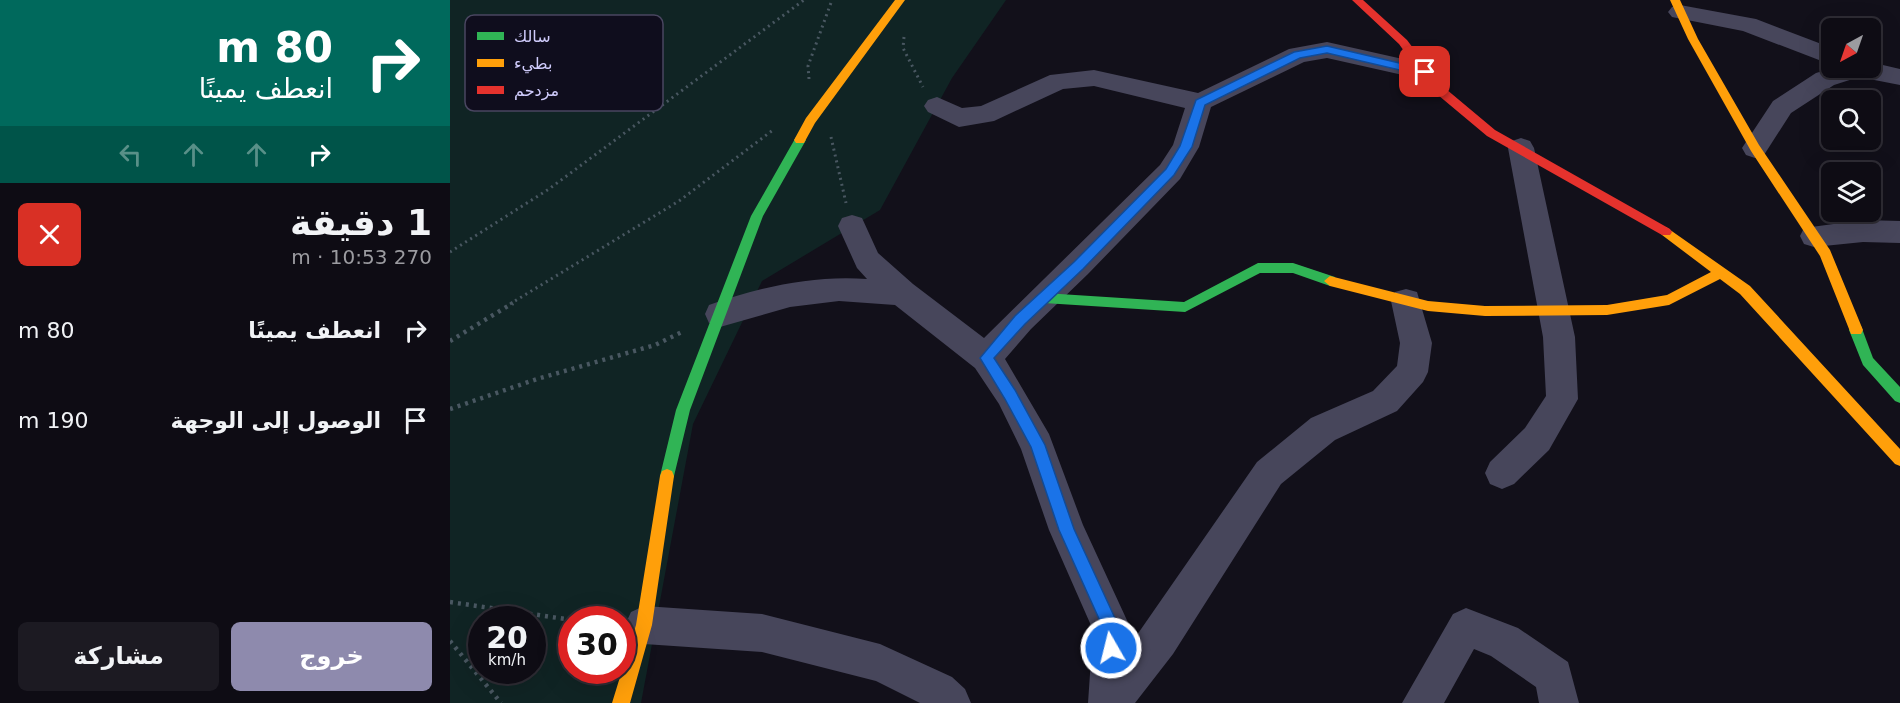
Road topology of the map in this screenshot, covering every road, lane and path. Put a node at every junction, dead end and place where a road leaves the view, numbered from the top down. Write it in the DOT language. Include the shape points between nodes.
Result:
graph roads {
  1 [pos="804,0"];
  2 [pos="832,0"];
  3 [pos="900,0"];
  4 [pos="1357,0"];
  5 [pos="1678,6"];
  6 [pos="904,36"];
  7 [pos="1821,53"];
  8 [pos="1425,72"];
  9 [pos="1881,73"];
  10 [pos="1900,77"];
  11 [pos="1828,78"];
  12 [pos="1200,102"];
  13 [pos="663,103"];
  14 [pos="824,103"];
  15 [pos="937,106"];
  16 [pos="652,111"];
  17 [pos="1521,148"];
  18 [pos="1755,148"];
  19 [pos="852,226"];
  20 [pos="1900,232"];
  21 [pos="1814,236"];
  22 [pos="450,252"];
  23 [pos="1722,272"];
  24 [pos="902,293"];
  25 [pos="1044,298"];
  26 [pos="1406,301"];
  27 [pos="1553,310"];
  28 [pos="720,314"];
  29 [pos="450,342"];
  30 [pos="986,358"];
  31 [pos="1900,397"];
  32 [pos="450,409"];
  33 [pos="1900,459"];
  34 [pos="1502,473"];
  35 [pos="450,602"];
  36 [pos="558,618"];
  37 [pos="644,625"];
  38 [pos="450,641"];
  39 [pos="501,703"];
  40 [pos="621,703"];
  41 [pos="951,703"];
  42 [pos="1109,703"];
  43 [pos="1422,703"];
  44 [pos="1559,703"];
  1 -- 13 [label="path"];
  2 -- 14 [label="path" via="808,66 809,86"];
  3 -- 14 [label="street"];
  4 -- 8 [label="street" via="1403,42"];
  5 -- 7 [label="street" via="1748,24"];
  5 -- 18 [label="street"];
  6 -- 15 [label="path" via="903,48 918,80"];
  8 -- 12 [label="street" via="1327,50 1298,55"];
  8 -- 17 [label="street" via="1436,87 1491,133"];
  9 -- 10 [label="street"];
  11 -- 18 [label="street" via="1782,107"];
  12 -- 15 [label="street" via="1094,78 1059,81 986,116 959,118"];
  12 -- 25 [label="street" via="1186,147 1170,172"];
  14 -- 19 [label="path"];
  14 -- 28 [label="street" via="757,216"];
  14 -- 29 [label="path" via="762,136 679,201"];
  16 -- 22 [label="path" via="549,189"];
  17 -- 23 [label="street" via="1659,226"];
  17 -- 27 [label="street"];
  18 -- 21 [label="street"];
  19 -- 24 [label="street" via="867,260"];
  20 -- 21 [label="street"];
  21 -- 31 [label="street" via="1826,254 1868,361"];
  23 -- 27 [label="street" via="1669,300 1607,310"];
  23 -- 33 [label="street" via="1745,290"];
  24 -- 28 [label="street" via="839,290 790,295"];
  24 -- 30 [label="street"];
  25 -- 26 [label="street" via="1185,307 1258,268 1293,268 1346,287"];
  25 -- 30 [label="street"];
  26 -- 27 [label="street" via="1485,311"];
  26 -- 42 [label="street" via="1416,343 1412,372 1385,401 1323,429 1269,473 1159,640"];
  27 -- 34 [label="street" via="1559,337 1562,399 1538,439"];
  28 -- 32 [label="path" via="655,345"];
  28 -- 37 [label="street" via="683,410 670,463"];
  30 -- 42 [label="street" via="1037,445 1067,530 1112,629"];
  35 -- 36 [label="path"];
  37 -- 40 [label="street"];
  37 -- 41 [label="street" via="762,633 880,663 938,692"];
  38 -- 39 [label="path"];
  43 -- 44 [label="street" via="1467,627 1504,642 1554,676"];
}
